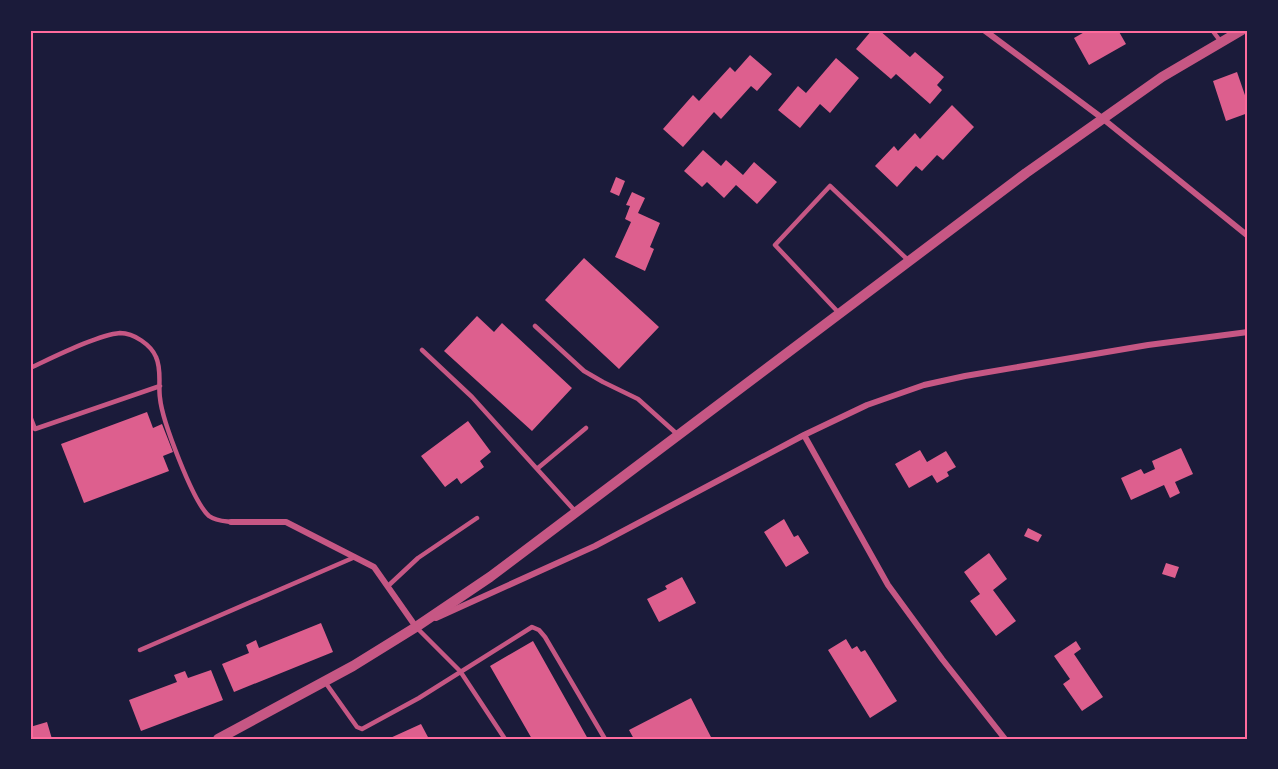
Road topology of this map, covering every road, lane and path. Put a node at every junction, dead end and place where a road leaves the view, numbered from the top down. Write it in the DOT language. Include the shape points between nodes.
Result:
graph roads {
  1 [pos="984,30"];
  2 [pos="1212,30"];
  3 [pos="1242,30"];
  4 [pos="1221,42"];
  5 [pos="1102,118"];
  6 [pos="1248,236"];
  7 [pos="909,261"];
  8 [pos="840,314"];
  9 [pos="535,326"];
  10 [pos="1248,332"];
  11 [pos="422,350"];
  12 [pos="30,368"];
  13 [pos="160,386"];
  14 [pos="30,416"];
  15 [pos="586,428"];
  16 [pos="677,434"];
  17 [pos="804,435"];
  18 [pos="538,468"];
  19 [pos="575,511"];
  20 [pos="477,519"];
  21 [pos="231,522"];
  22 [pos="356,557"];
  23 [pos="388,586"];
  24 [pos="416,627"];
  25 [pos="140,650"];
  26 [pos="460,671"];
  27 [pos="325,682"];
  28 [pos="218,739"];
  29 [pos="505,739"];
  30 [pos="605,739"];
  31 [pos="1005,739"];
  1 -- 5 [label="street"];
  2 -- 4 [label="lane"];
  3 -- 4 [label="street"];
  4 -- 5 [label="street"];
  5 -- 6 [label="street"];
  5 -- 7 [label="street"];
  7 -- 8 [label="street"];
  7 -- 8 [label="lane" via="830,186 775,245"];
  8 -- 16 [label="street"];
  9 -- 16 [label="lane" via="584,370 638,399"];
  10 -- 17 [label="street" via="1148,345 924,385 867,405"];
  11 -- 18 [label="lane" via="472,396"];
  12 -- 13 [label="lane" via="105,336 128,334 156,356"];
  13 -- 14 [label="lane" via="36,429"];
  13 -- 21 [label="lane" via="162,410 190,484 207,513 217,520"];
  15 -- 18 [label="lane"];
  16 -- 19 [label="street"];
  17 -- 24 [label="street" via="595,546"];
  17 -- 31 [label="street" via="888,585"];
  18 -- 19 [label="lane"];
  19 -- 24 [label="street" via="490,577"];
  20 -- 23 [label="lane" via="418,558"];
  21 -- 22 [label="street" via="286,522"];
  22 -- 23 [label="street" via="374,567"];
  22 -- 25 [label="lane"];
  23 -- 24 [label="street"];
  24 -- 26 [label="lane"];
  24 -- 27 [label="street"];
  26 -- 27 [label="lane" via="362,729"];
  26 -- 29 [label="lane"];
  26 -- 30 [label="lane" via="532,627 537,628"];
  27 -- 28 [label="street"];
}
